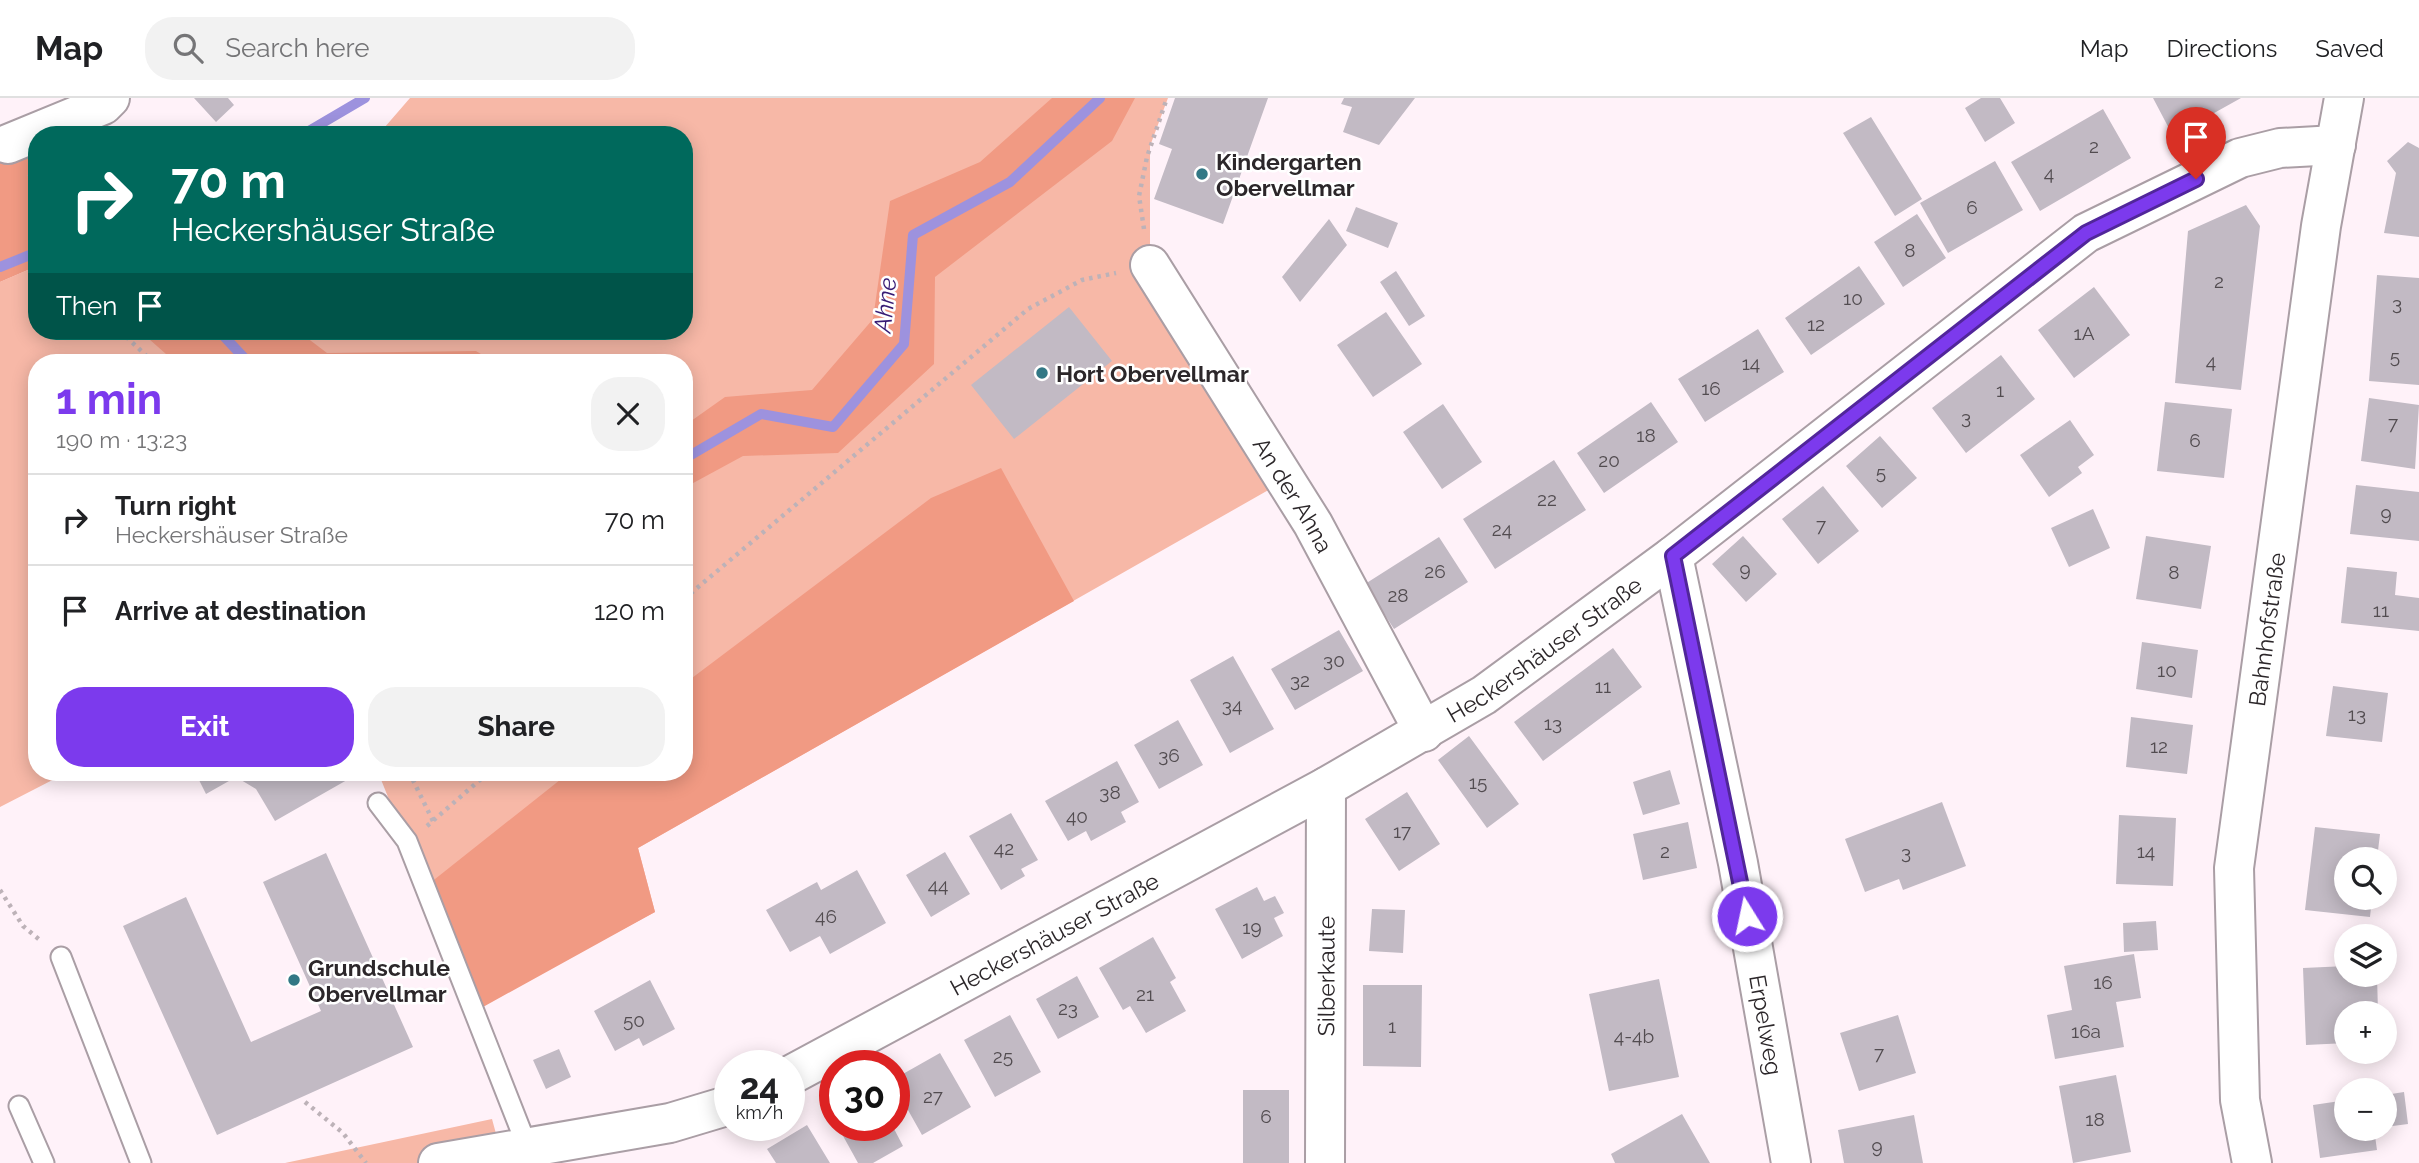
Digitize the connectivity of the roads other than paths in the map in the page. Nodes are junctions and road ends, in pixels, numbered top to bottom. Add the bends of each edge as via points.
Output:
1 (110, 98) edge
2 (2344, 98) edge
3 (52, 126) edge
4 (28, 136) edge
5 (8, 144) dead end
6 (2336, 145) junction
7 (1150, 265) road end
8 (1673, 556) junction
9 (1424, 732) junction
10 (1326, 787) junction
11 (378, 803) dead end
12 (61, 957) road end
13 (805, 1067) edge
14 (19, 1106) dead end
15 (714, 1110) edge
16 (527, 1155) edge
17 (44, 1163) edge
18 (141, 1163) edge
19 (438, 1163) edge
20 (1325, 1163) edge
21 (1791, 1163) edge
22 (2252, 1163) edge

1 - 3 street
2 - 6 street, Bahnhofstraße
4 - 5 street
6 - 8 street, Heckershäuser Straße via 2280,148 2240,158 2086,233
6 - 22 street, Bahnhofstraße via 2321,226 2234,868 2239,1100
7 - 9 street, An der Ahna via 1313,524
8 - 9 street, Heckershäuser Straße via 1484,695
8 - 21 street, Erpelweg via 1738,863
9 - 10 street, Heckershäuser Straße
10 - 13 street, Heckershäuser Straße
10 - 20 street, Silberkaute
11 - 16 lane via 407,841
12 - 18 lane
14 - 17 lane
15 - 16 street
16 - 19 street

